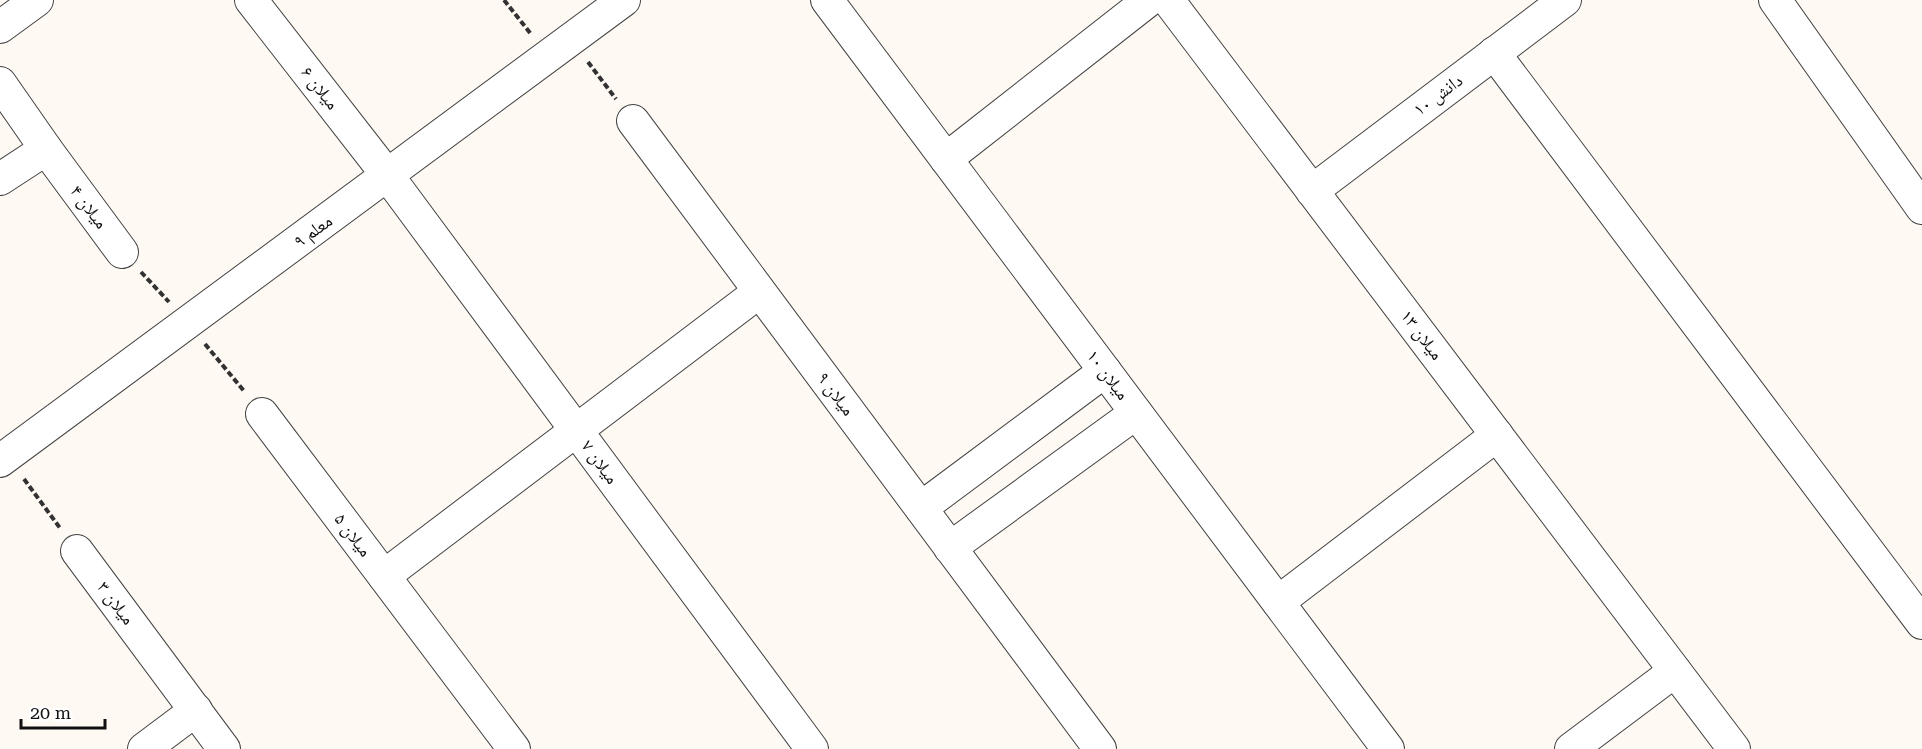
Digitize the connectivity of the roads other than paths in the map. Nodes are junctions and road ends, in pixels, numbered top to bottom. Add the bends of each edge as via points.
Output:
1 (37, 0) edge
2 (624, 0) edge
3 (827, 0) edge
4 (1149, 0) edge
5 (1168, 0) edge
6 (1565, 0) edge
7 (1775, 0) edge
8 (264, 7) edge
9 (0, 27) edge
10 (1494, 53) junction
11 (0, 83) edge
12 (633, 121) road end
13 (46, 149) junction
14 (946, 159) junction
15 (388, 176) junction
16 (0, 179) edge
17 (1312, 191) junction
18 (1922, 208) edge
19 (122, 252) road end
20 (759, 292) junction
21 (1105, 371) junction
22 (1136, 413) junction
23 (262, 414) road end
24 (576, 430) junction
25 (1497, 435) junction
26 (4, 459) edge
27 (921, 508) junction
28 (950, 548) junction
29 (77, 551) road end
30 (384, 576) junction
31 (1278, 602) junction
32 (1922, 623) edge
33 (1675, 671) junction
34 (196, 710) junction
35 (1089, 745) edge
36 (144, 749) edge
37 (225, 749) edge
38 (514, 749) edge
39 (812, 749) edge
40 (1388, 749) edge
41 (1571, 749) edge
42 (1734, 749) edge

1 - 9 street
2 - 15 street, معلم ۹
3 - 14 street, میلان ۱۰
4 - 14 street
5 - 17 street, میلان ۱۳
6 - 10 street, دانش ۱۰
7 - 18 street
8 - 15 street, میلان ۶
10 - 17 street, دانش ۱۰
10 - 32 street
11 - 13 street, میلان ۴
12 - 20 street, میلان ۹
13 - 16 street
13 - 19 street, میلان ۴
14 - 21 street, میلان ۱۰
15 - 24 street, میلان ۷
15 - 26 street, معلم ۹
17 - 25 street, میلان ۱۳
20 - 24 street
20 - 27 street, میلان ۹
21 - 22 street, میلان ۱۰
21 - 27 street
22 - 28 street
22 - 31 street, میلان ۱۰
23 - 30 street, میلان ۵
24 - 30 street
24 - 39 street, میلان ۷
25 - 31 street
25 - 33 street, میلان ۱۳
27 - 28 street, میلان ۹
28 - 35 street, میلان ۹
29 - 34 street, میلان ۳
30 - 38 street, میلان ۵
31 - 40 street, میلان ۱۰
33 - 41 street
33 - 42 street, میلان ۱۳
34 - 36 street
34 - 37 street, میلان ۳

